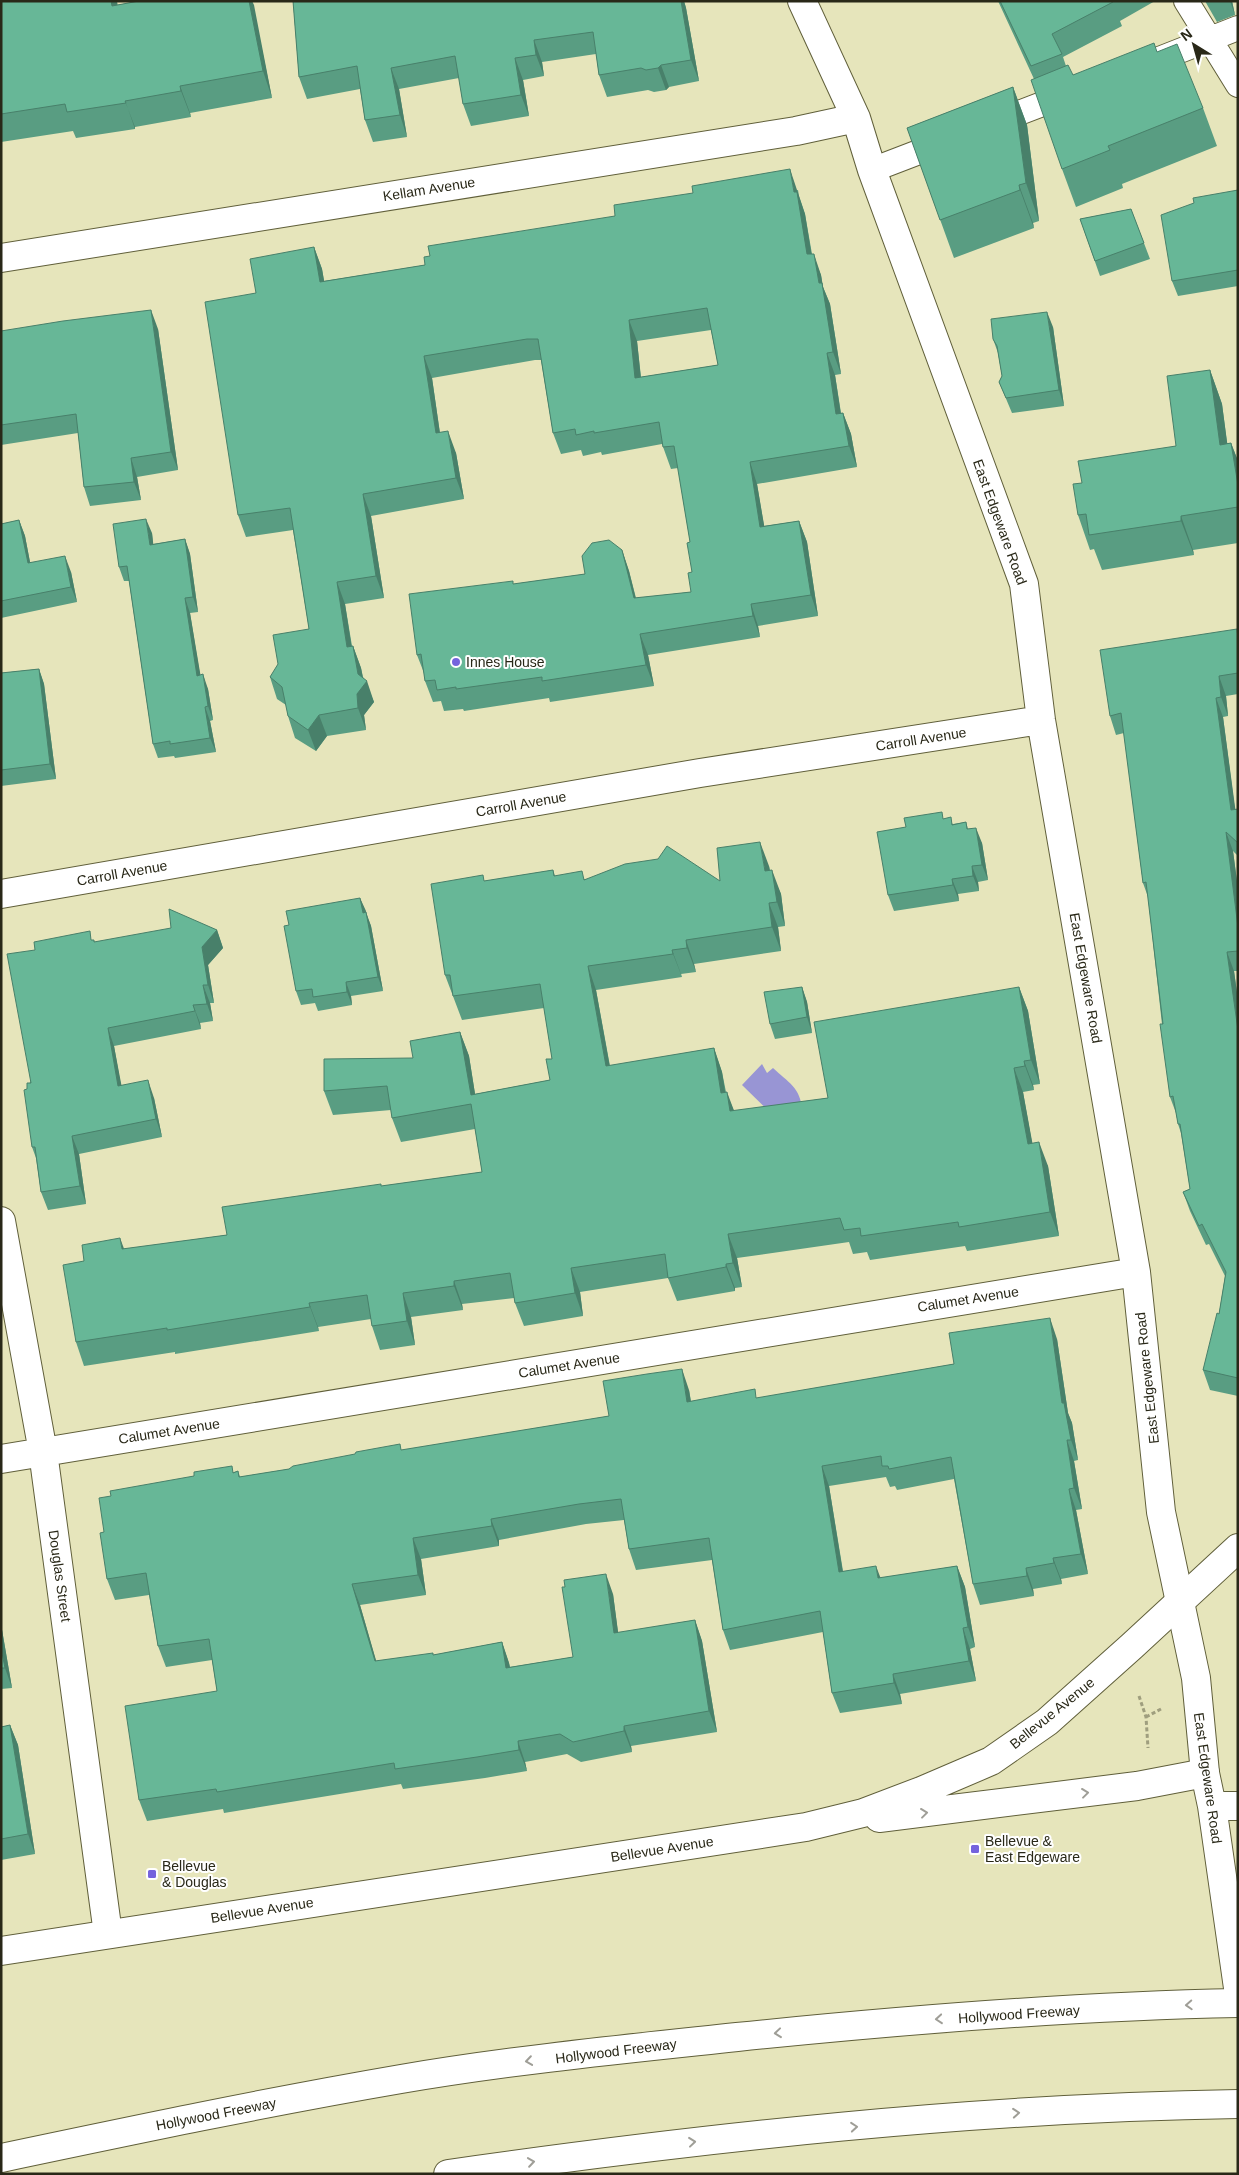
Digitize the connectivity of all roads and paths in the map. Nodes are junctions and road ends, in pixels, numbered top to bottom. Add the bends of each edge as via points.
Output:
1 (802, 1) edge
2 (1186, 1) edge
3 (1238, 28) edge
4 (1210, 39) junction
5 (1129, 70) edge
6 (1093, 84) edge
7 (1238, 84) edge
8 (856, 118) junction
9 (872, 170) junction
10 (1, 258) edge
11 (1041, 720) junction
12 (1, 894) edge
13 (1, 1221) edge
14 (1136, 1272) junction
15 (43, 1452) junction
16 (1, 1459) edge
17 (1238, 1548) edge
18 (1179, 1602) junction
19 (1139, 1696) dead end
20 (1161, 1708) dead end
21 (1146, 1717) junction
22 (1148, 1752) dead end
23 (1205, 1773) junction
24 (1225, 1806) edge
25 (806, 1827) junction
26 (108, 1934) junction
27 (1, 1951) edge
28 (1238, 1988) edge
29 (1238, 2003) edge
30 (1238, 2104) edge
31 (1, 2158) edge
32 (448, 2174) edge

1 - 8 main road, East Edgeware Road
2 - 4 lane
3 - 4 lane
4 - 5 lane
4 - 7 lane
6 - 9 lane
8 - 9 main road, East Edgeware Road
8 - 10 main road, Kellam Avenue via 796,131
9 - 11 main road, East Edgeware Road via 1024,584
11 - 12 main road, Carroll Avenue via 690,775
11 - 14 main road, East Edgeware Road
13 - 15 main road, Douglas Street
14 - 15 main road, Calumet Avenue
14 - 18 main road, East Edgeware Road via 1161,1512
15 - 16 main road, Calumet Avenue
15 - 26 main road, Douglas Street
17 - 18 main road, Bellevue Avenue
18 - 23 main road, East Edgeware Road via 1196,1678
18 - 25 main road, Bellevue Avenue via 1047,1722 991,1761 863,1813
19 - 21 path
20 - 21 path
21 - 22 path
23 - 24 main road, East Edgeware Road
25 -> 23 main road via 1137,1786
24 - 28 main road, East Edgeware Road via 1222,1880
25 - 26 main road, Bellevue Avenue
26 - 27 main road, Bellevue Avenue
29 -> 31 main road, Hollywood Freeway via 1022,2012 603,2051 403,2078
32 -> 30 main road via 615,2150 823,2129 1029,2112

